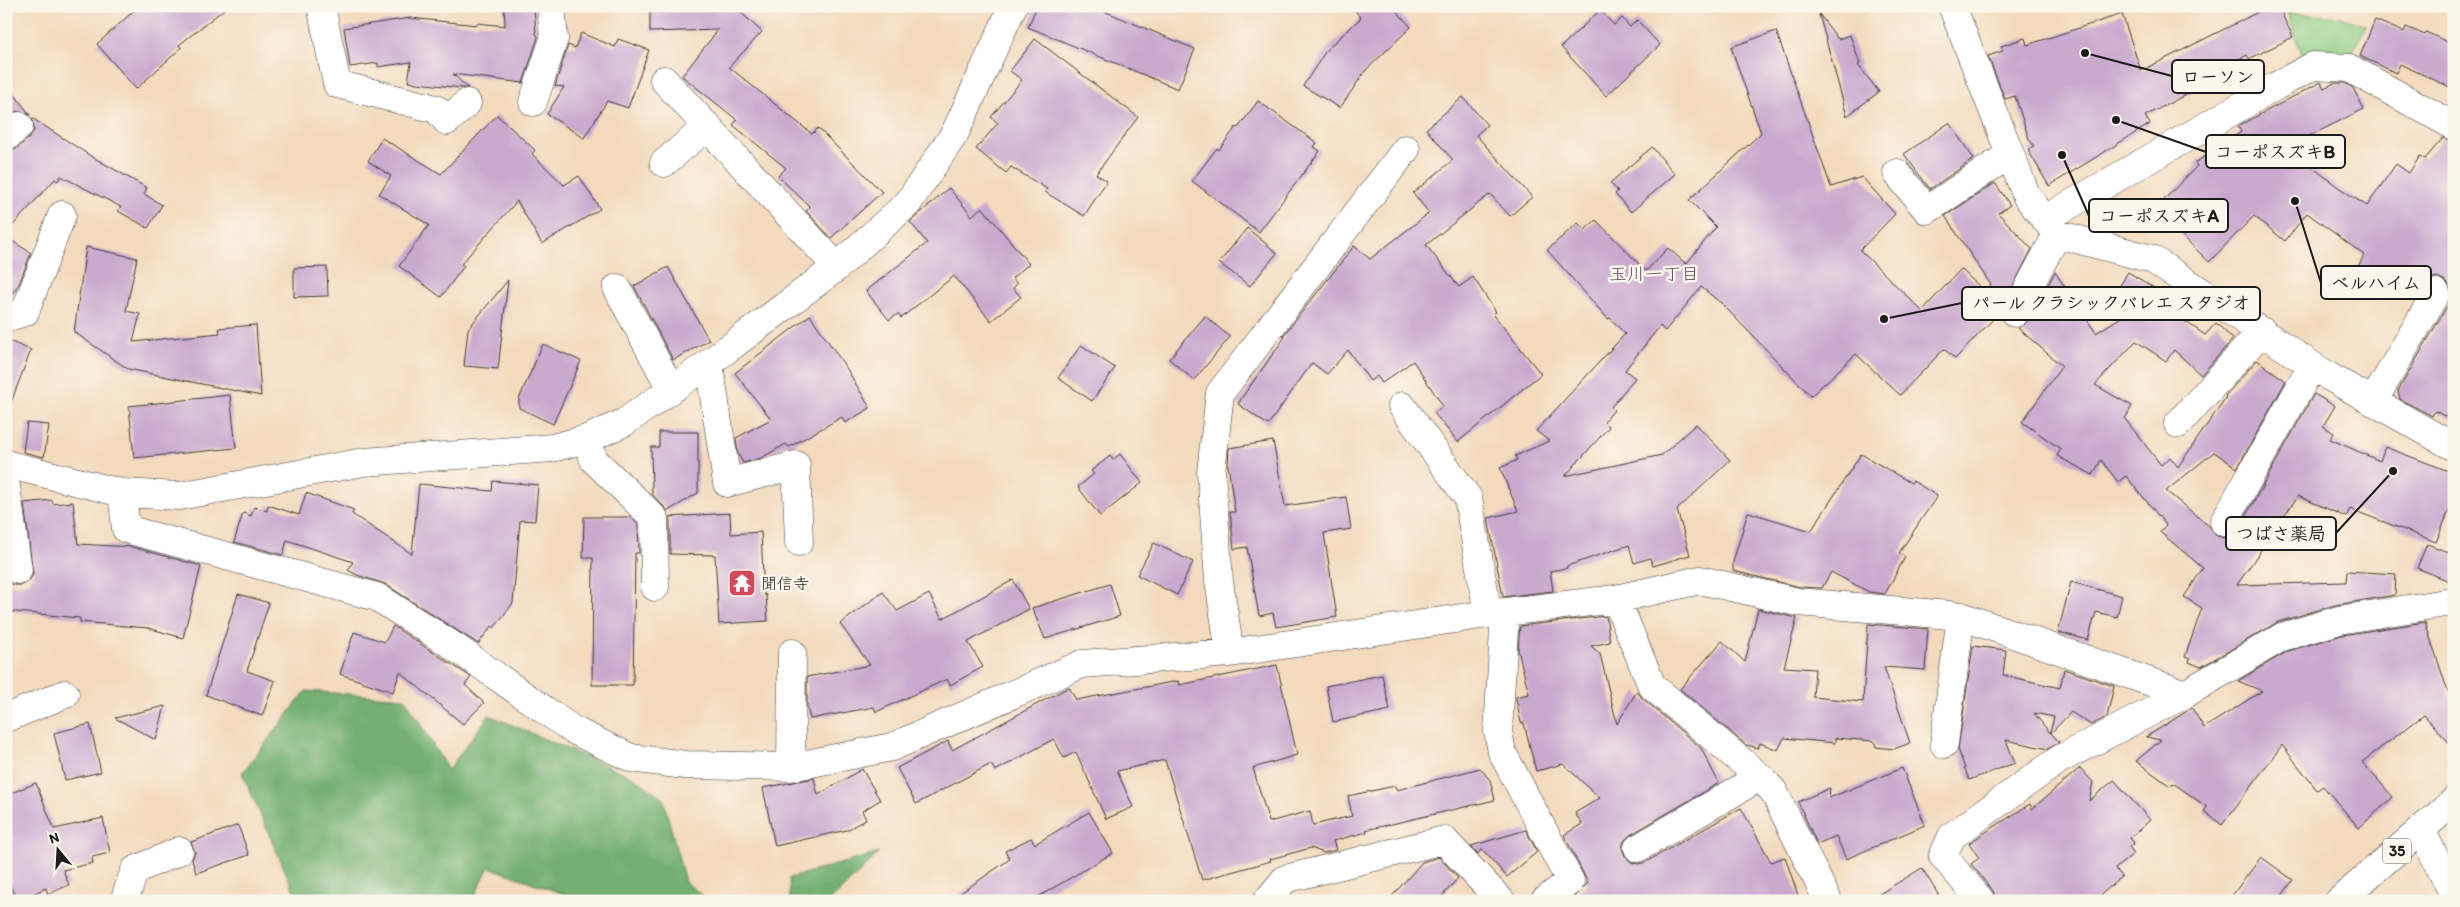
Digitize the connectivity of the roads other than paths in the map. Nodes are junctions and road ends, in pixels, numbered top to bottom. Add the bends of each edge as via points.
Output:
1 (321, 6) edge
2 (551, 6) edge
3 (1013, 6) edge
4 (1952, 6) edge
5 (664, 80) dead end
6 (533, 102) dead end
7 (467, 103) dead end
8 (708, 126) junction
9 (2454, 126) edge
10 (1406, 149) dead end
11 (2010, 154) junction
12 (664, 163) dead end
13 (1897, 173) dead end
14 (62, 215) dead end
15 (2051, 227) junction
16 (837, 266) junction
17 (617, 288) dead end
18 (2436, 293) dead end
19 (2015, 313) dead end
20 (6, 318) edge
21 (2262, 331) junction
22 (709, 362) junction
23 (2312, 366) junction
24 (671, 389) junction
25 (2374, 402) junction
26 (1402, 406) dead end
27 (2178, 424) dead end
28 (587, 440) junction
29 (2454, 447) edge
30 (6, 464) edge
31 (6, 486) edge
32 (122, 493) junction
33 (2224, 522) dead end
34 (800, 542) dead end
35 (18, 570) dead end
36 (655, 587) dead end
37 (1616, 599) junction
38 (2454, 604) edge
39 (1496, 613) junction
40 (1961, 616) junction
41 (792, 653) dead end
42 (1230, 654) junction
43 (65, 694) dead end
44 (2185, 694) junction
45 (6, 718) edge
46 (1944, 744) dead end
47 (791, 767) junction
48 (1760, 777) junction
49 (2454, 801) edge
50 (2421, 830) junction
51 (1638, 848) dead end
52 (179, 851) dead end
53 (2454, 895) edge
54 (124, 901) edge
55 (1268, 901) edge
56 (1501, 901) edge
57 (1544, 901) edge
58 (1828, 901) edge
59 (1981, 901) edge
60 (2339, 901) edge

1 - 7 street via 337,84 436,109 441,126
2 - 6 street via 554,39
3 - 16 street via 955,133 913,195 878,232
4 - 11 street
5 - 8 street
8 - 12 street
8 - 16 street
9 - 15 street via 2348,68 2313,66
10 - 42 street via 1220,393 1211,472 1219,582
11 - 13 street via 1926,210
11 - 15 street via 2027,197
14 - 20 street via 26,312
15 - 19 street
15 - 21 street via 2152,258
16 - 22 street
17 - 24 street
18 - 25 street
21 - 23 street
21 - 27 street
22 - 24 street
22 - 34 street via 727,483 796,466
23 - 25 street
23 - 33 street
24 - 28 street via 625,422
25 - 29 street
26 - 39 street via 1468,498
28 - 32 street via 552,448 364,462 179,496
28 - 36 street via 594,460 654,518
30 - 32 street
31 - 35 street
32 - 47 street via 126,529 377,597 573,730 632,758 685,765
37 - 39 street
37 - 40 street via 1700,580 1798,602
37 - 48 street via 1652,686
38 - 44 street via 2339,620 2282,637
39 - 42 street
39 - 57 street via 1498,731 1502,752 1570,881
40 - 44 street
40 - 46 street
41 - 47 street
42 - 47 street via 1082,664 892,746
43 - 45 street
44 - 59 street via 2060,759 1952,836 1943,856
48 - 51 street
48 - 58 street via 1774,792
49 - 50 street, 35
50 - 53 street
50 - 60 street, 35
52 - 54 street via 135,870
55 - 56 street via 1285,879 1444,840

